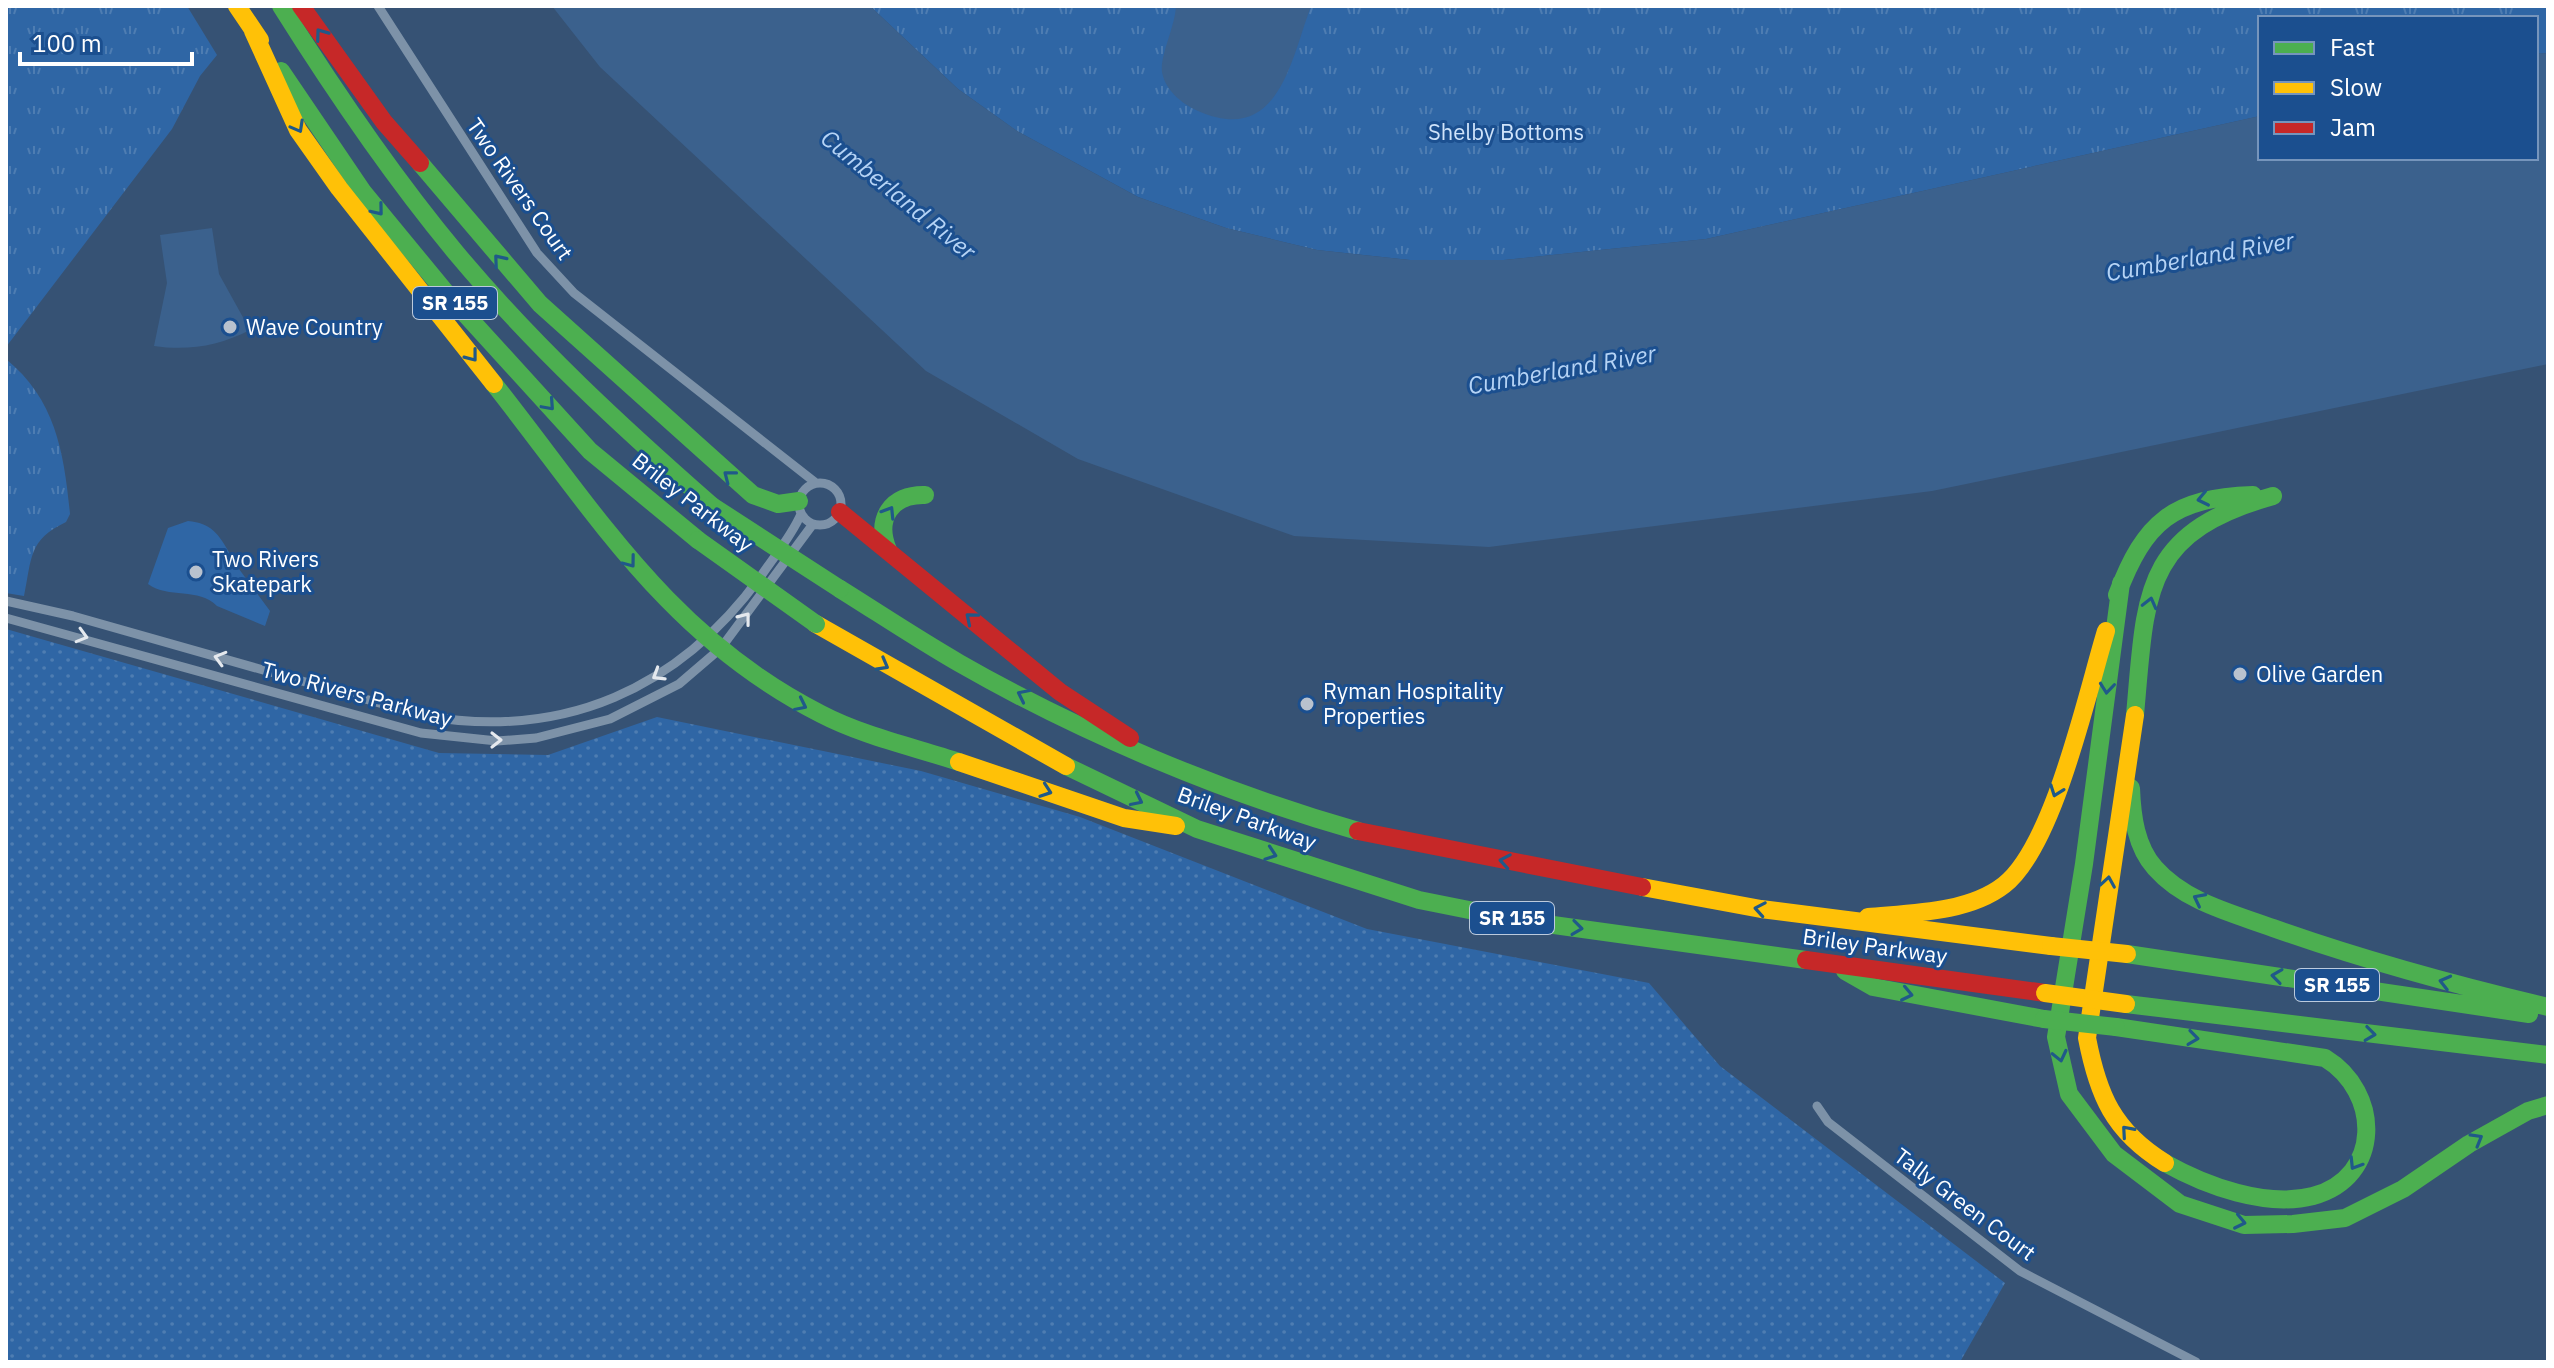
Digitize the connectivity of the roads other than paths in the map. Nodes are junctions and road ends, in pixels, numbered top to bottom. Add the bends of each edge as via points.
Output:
1 (237, 6) edge
2 (281, 6) edge
3 (301, 6) edge
4 (378, 6) edge
5 (253, 31) junction
6 (781, 456) junction
7 (816, 483) junction
8 (925, 495) dead end
9 (800, 503) junction
10 (840, 512) junction
11 (813, 524) junction
12 (2146, 536) junction
13 (889, 552) junction
14 (2170, 553) junction
15 (2121, 583) junction
16 (6, 601) edge
17 (6, 618) edge
18 (715, 642) junction
19 (2133, 736) junction
20 (1274, 804) junction
21 (1197, 829) junction
22 (1837, 921) junction
23 (1836, 966) junction
24 (2548, 1007) edge
25 (2548, 1017) edge
26 (2548, 1055) edge
27 (2548, 1105) edge
28 (1817, 1106) dead end
29 (2192, 1360) edge

1 - 5 highway, Briley Parkway / SR 155
20 -> 2 highway, Briley Parkway / SR 155, bridge via 1138,752 960,664 712,506 569,376 426,217
9 -> 3 highway via 778,504 753,495 540,304 384,122
4 - 6 street, Two Rivers Court via 537,253 574,293
5 -> 18 highway via 298,130 339,188 637,571
5 -> 21 highway, Briley Parkway / SR 155, bridge via 363,192 447,294 590,451 698,540 816,624 1031,749
6 - 7 street, Two Rivers Court
6 - 9 street
7 - 9 street
7 - 10 street via 837,491
13 -> 8 highway via 881,528 888,509 904,496
9 - 11 street
9 - 18 street, Two Rivers Parkway via 794,530
10 - 11 street via 830,522
10 - 13 highway
18 -> 11 street, Two Rivers Parkway
12 - 14 highway
14 -> 12 highway via 2202,521 2273,496 2203,497 2157,521
12 - 15 highway
20 -> 13 highway via 1142,745 1060,692
19 -> 14 highway via 2149,603
15 -> 22 highway via 2062,776 2021,867 2007,884 1950,907
15 -> 27 highway via 2056,1037 2069,1094 2114,1154 2180,1204 2244,1225 2293,1224 2345,1218 2403,1189 2528,1111
18 -> 16 street, Two Rivers Parkway via 604,703 534,721 461,722
17 -> 18 street, Two Rivers Parkway via 421,733 497,741 549,736 610,719 679,684
18 -> 21 highway via 768,686 824,716 1124,818
23 -> 19 highway, bridge via 1873,987 2044,1019 2116,1027 2325,1058 2353,1079 2368,1122 2366,1145 2343,1182 2321,1194 2293,1199 2218,1187 2171,1168 2140,1145 2115,1116 2096,1081 2087,1038 2100,935
24 -> 19 highway via 2325,947 2174,886 2144,851 2133,819
22 -> 20 highway, Briley Parkway / SR 155 via 1391,840
21 -> 23 highway, Briley Parkway / SR 155 via 1419,900 1524,921
25 -> 22 highway, Briley Parkway / SR 155, bridge via 2127,954
23 -> 26 highway, Briley Parkway / SR 155, bridge
28 - 29 street, Tally Green Court via 1828,1122 2020,1271

